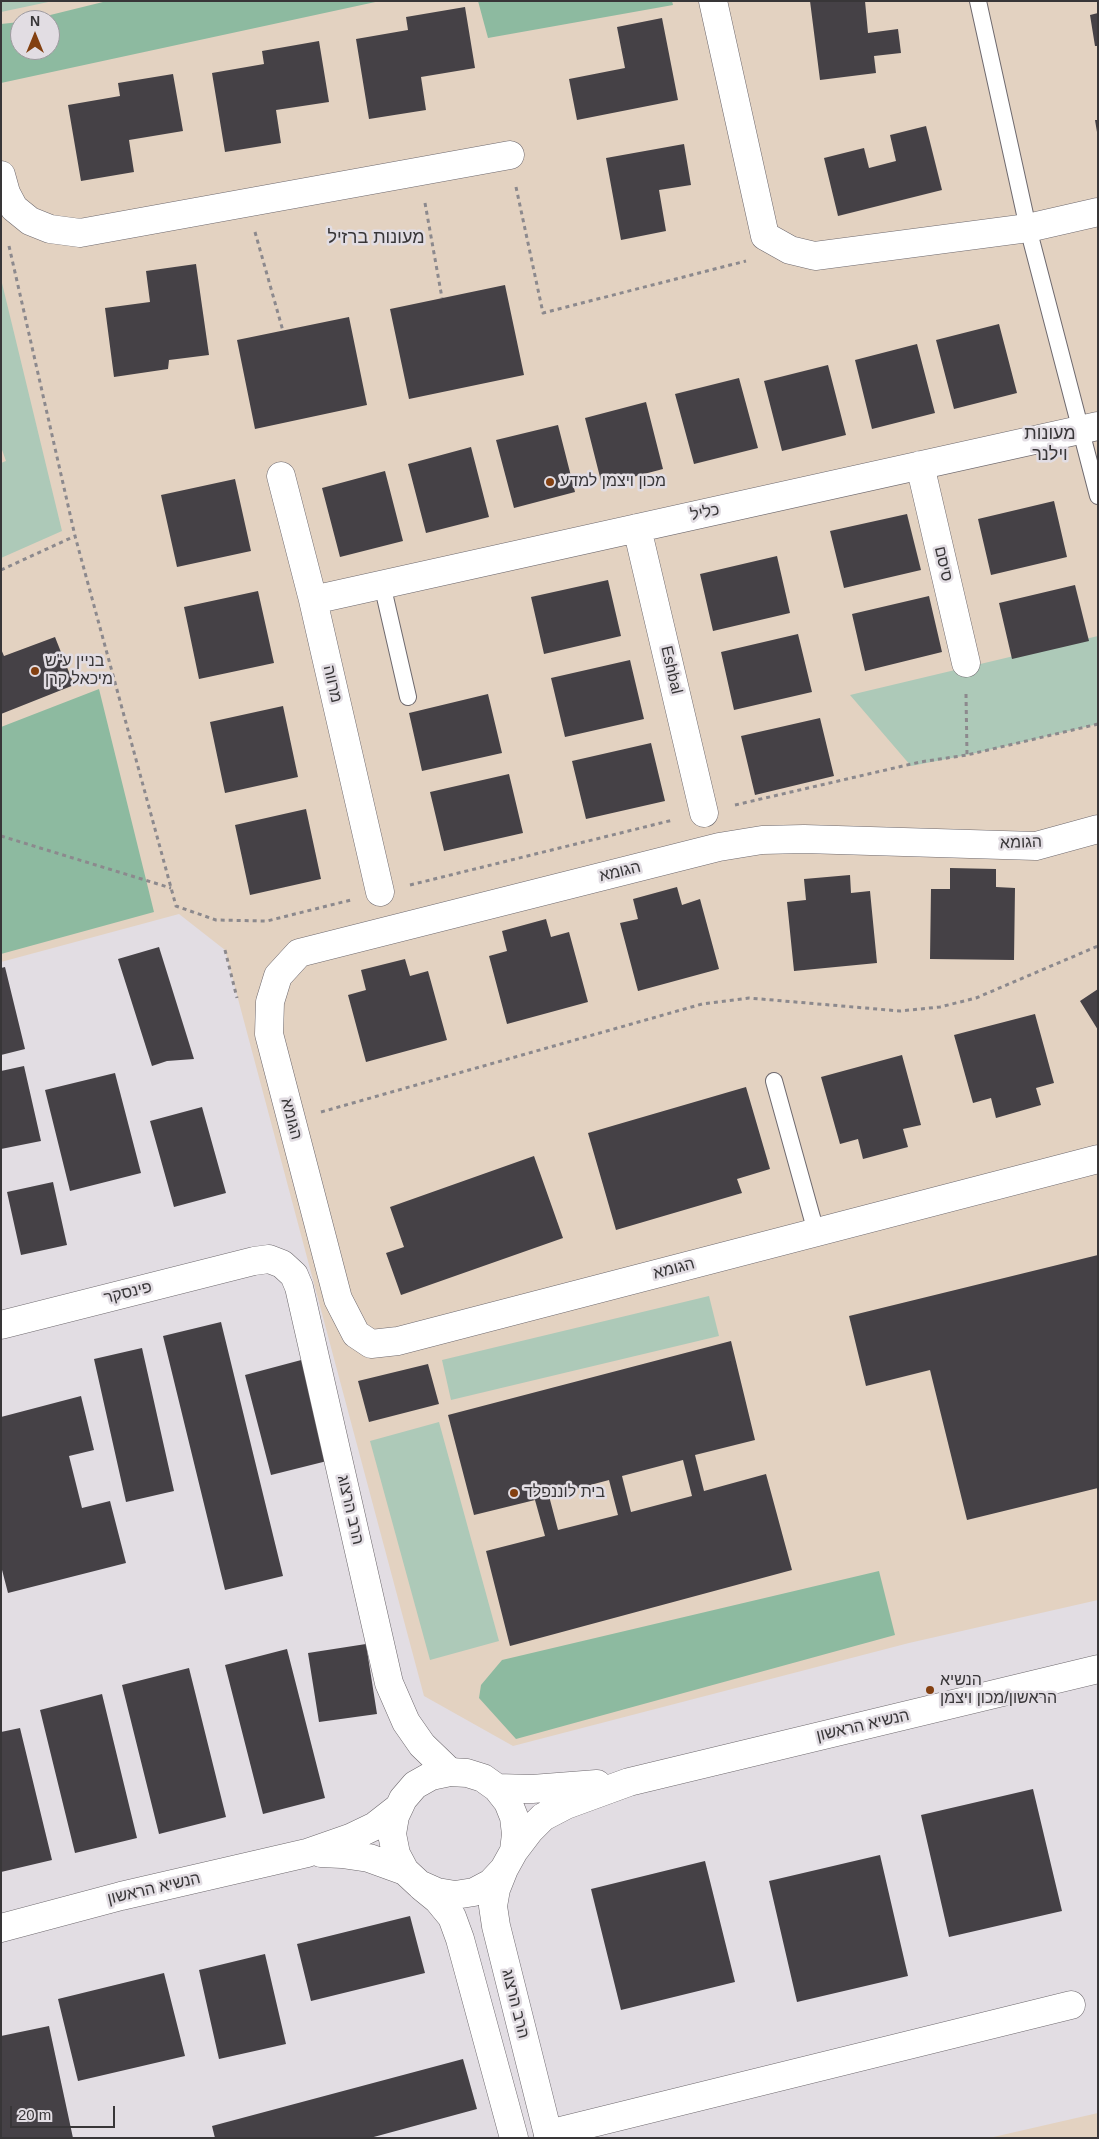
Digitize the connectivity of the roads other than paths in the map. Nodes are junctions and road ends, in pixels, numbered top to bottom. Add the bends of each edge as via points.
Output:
1 (713, 1) edge
2 (978, 1) edge
3 (510, 155) road end
4 (1, 175) edge
5 (1098, 212) edge
6 (1028, 228) junction
7 (1089, 428) edge
8 (920, 465) junction
9 (281, 476) dead end
10 (1098, 496) edge
11 (637, 528) junction
12 (382, 584) junction
13 (313, 600) junction
14 (966, 664) road end
15 (408, 697) dead end
16 (704, 813) dead end
17 (1098, 829) edge
18 (380, 892) dead end
19 (774, 1082) dead end
20 (1098, 1159) edge
21 (816, 1232) junction
22 (254, 1261) joint
23 (1, 1325) edge
24 (1098, 1669) edge
25 (450, 1772) junction
26 (629, 1782) junction
27 (497, 1788) junction
28 (398, 1808) junction
29 (308, 1853) junction
30 (509, 1860) junction
31 (412, 1878) junction
32 (1, 1928) edge
33 (1071, 2005) dead end
34 (549, 2136) edge
35 (514, 2138) edge

1 - 6 street via 765,236 790,250 815,256
2 - 6 lane
3 - 4 street via 80,233 30,221 14,208
5 - 6 street
6 - 7 lane
7 - 8 street, כליל
7 - 10 lane
8 - 11 street, כליל
8 - 14 street, סיסם
9 - 13 street, מרווה
11 - 12 street, כליל
11 - 16 street, Eshbal
12 - 13 street, כליל
12 - 15 lane
13 - 18 street, מרווה
17 - 21 street, הגומא via 1036,846 804,838 719,847 298,953 278,976 270,1002 268,1034 338,1299 356,1334 371,1344 407,1338
19 - 21 lane
20 - 21 street, הגומא
22 - 23 street, פינסקר
22 - 25 street, הרב הרצוג via 269,1259 282,1264 294,1275 389,1683 406,1722 422,1745
24 - 26 street, הנשיא הראשון
25 - 27 street, הנשיא הראשון via 483,1778
25 - 28 street, הנשיא הראשון via 431,1776 415,1785
26 - 27 street, הנשיא הראשון
26 - 30 street, הנשיא הראשון via 543,1817
27 - 30 street, הנשיא הראשון via 514,1817 516,1834
28 - 29 street, הנשיא הראשון via 375,1826
28 - 31 street, הנשיא הראשון via 392,1834 396,1854
29 - 31 street, הנשיא הראשון via 369,1858
29 - 32 street, הנשיא הראשון via 121,1896
30 - 31 street, הנשיא הראשון via 491,1883 474,1892 455,1895 437,1892
30 - 34 street, הרב הרצוג via 496,1889 493,1906
31 - 35 street via 452,1917
33 - 34 street

